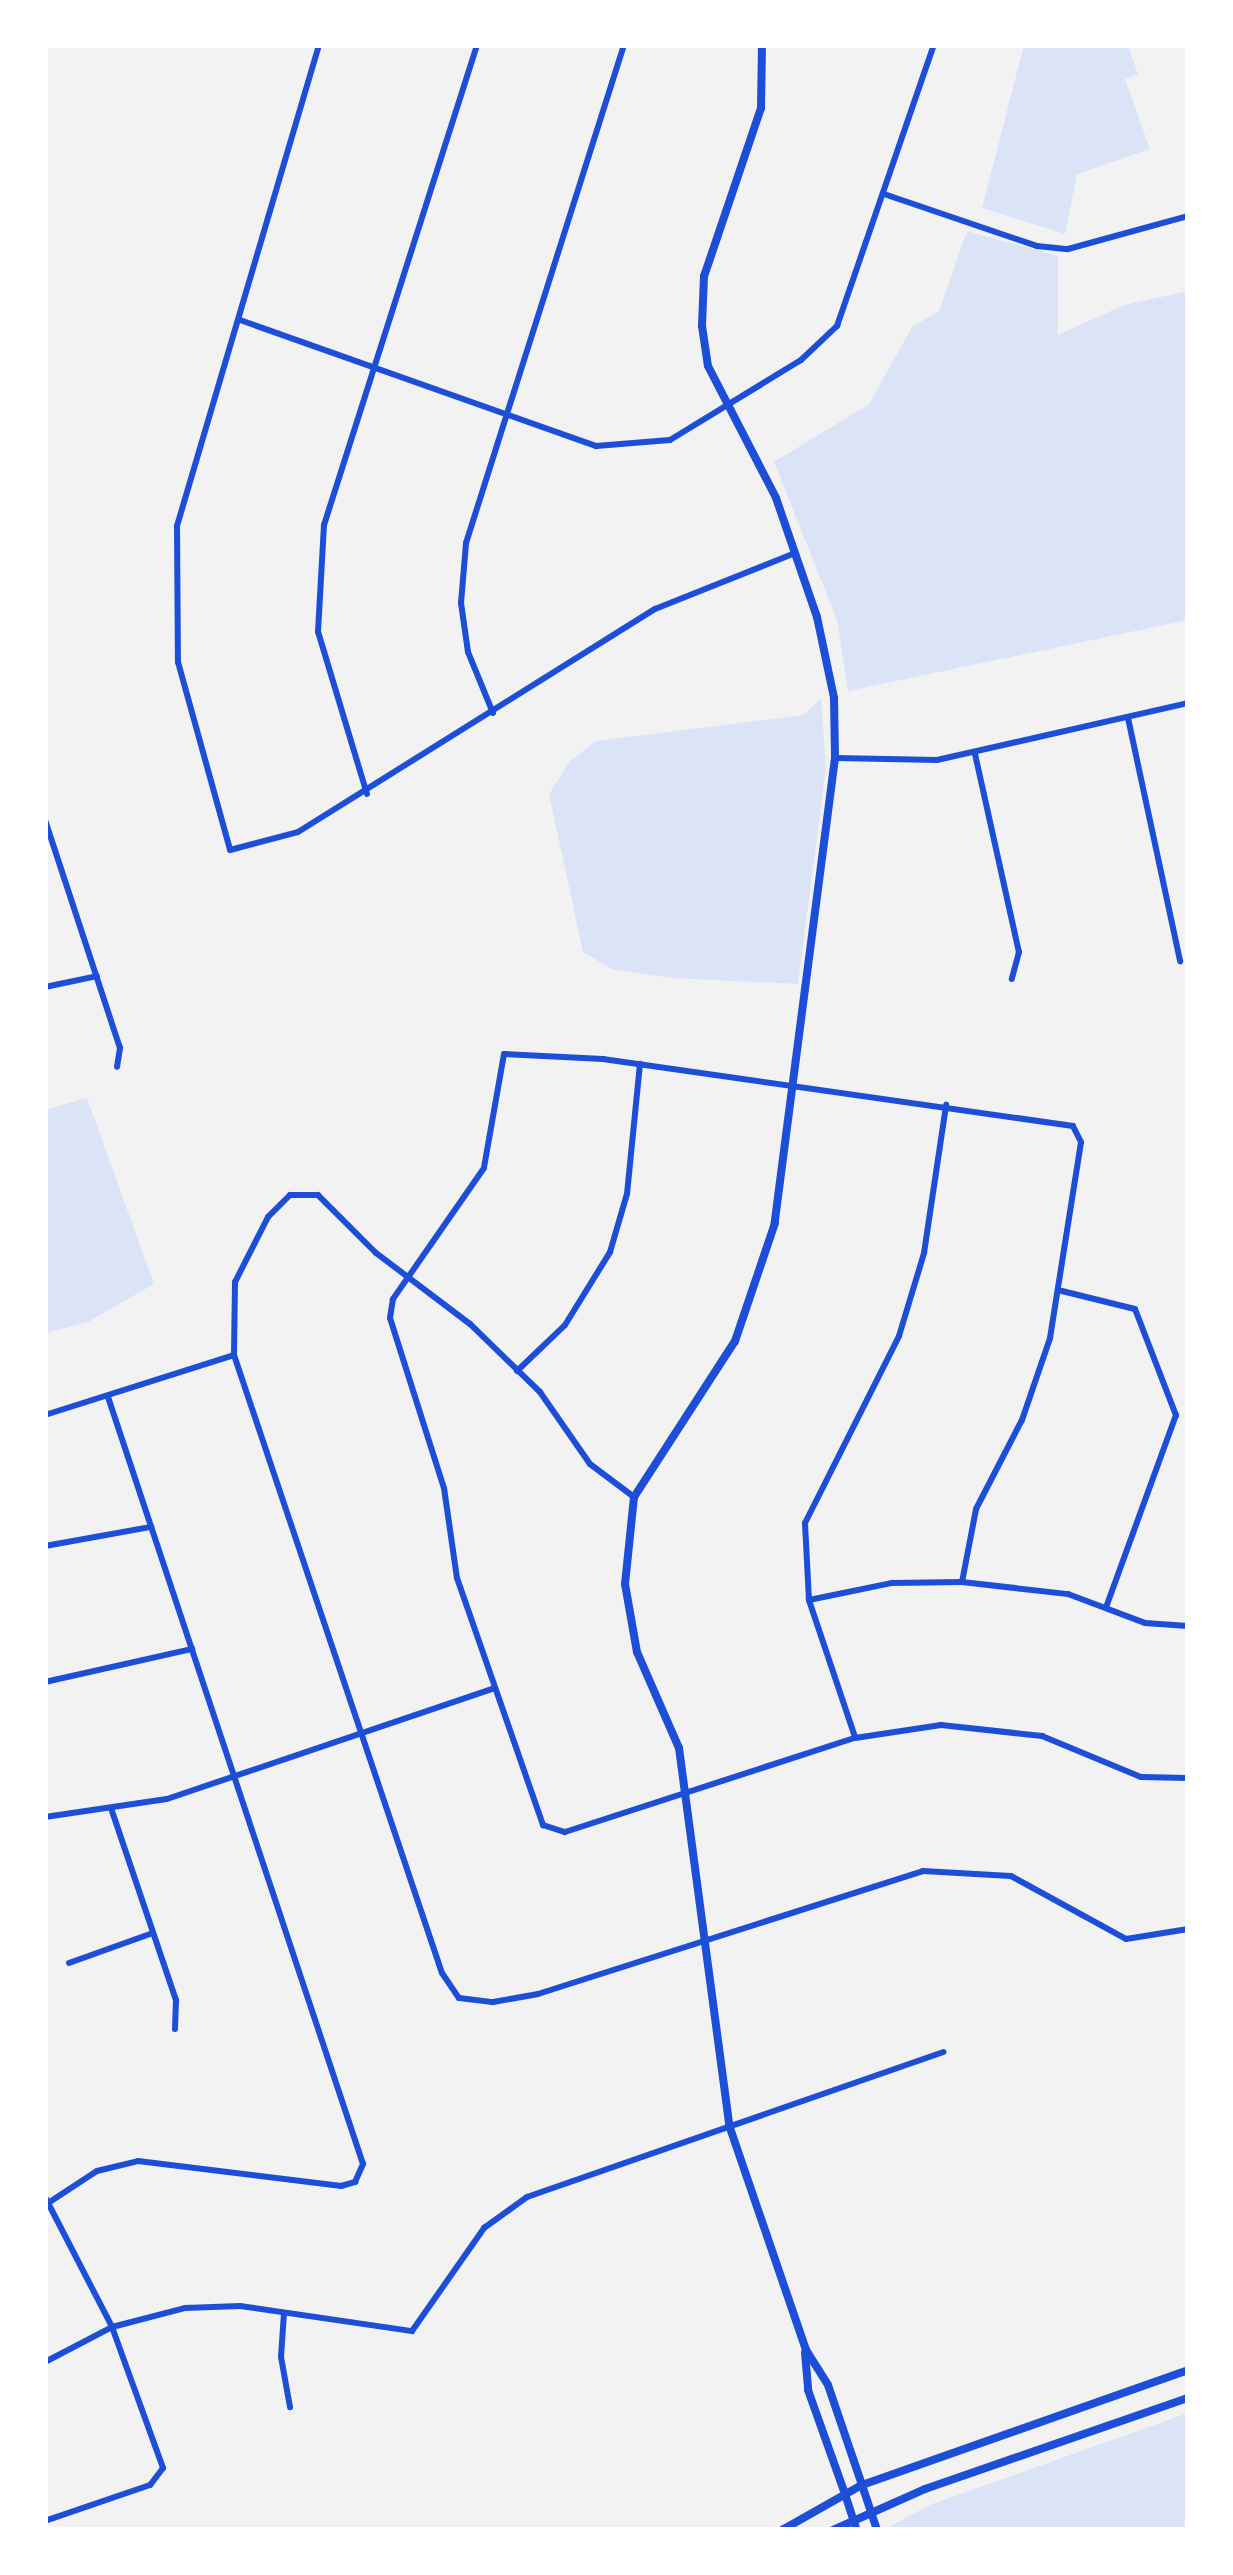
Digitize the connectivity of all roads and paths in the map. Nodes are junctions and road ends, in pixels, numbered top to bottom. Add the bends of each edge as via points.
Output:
1 (319, 45) edge
2 (477, 45) edge
3 (624, 45) edge
4 (762, 45) edge
5 (934, 45) edge
6 (884, 194) junction
7 (1188, 216) edge
8 (240, 320) junction
9 (372, 369) junction
10 (727, 410) junction
11 (506, 416) junction
12 (795, 553) junction
13 (1188, 703) edge
14 (494, 713) junction
15 (1128, 718) junction
16 (975, 754) junction
17 (835, 758) junction
18 (367, 794) junction
19 (45, 820) edge
20 (56, 852) junction
21 (45, 854) edge
22 (1180, 961) dead end
23 (97, 976) junction
24 (1012, 979) dead end
25 (45, 987) edge
26 (640, 1064) junction
27 (118, 1067) dead end
28 (794, 1084) junction
29 (946, 1105) junction
30 (406, 1277) junction
31 (1061, 1291) junction
32 (234, 1355) junction
33 (517, 1371) junction
34 (108, 1396) junction
35 (45, 1415) edge
36 (634, 1497) junction
37 (152, 1527) junction
38 (45, 1546) edge
39 (962, 1582) junction
40 (809, 1600) junction
41 (1106, 1607) junction
42 (1188, 1626) edge
43 (192, 1649) junction
44 (45, 1682) edge
45 (494, 1688) junction
46 (362, 1734) junction
47 (855, 1738) junction
48 (234, 1777) junction
49 (1188, 1778) edge
50 (686, 1792) junction
51 (112, 1811) junction
52 (45, 1817) edge
53 (1188, 1929) edge
54 (153, 1933) junction
55 (708, 1936) junction
56 (69, 1964) dead end
57 (175, 2029) dead end
58 (943, 2052) dead end
59 (729, 2125) junction
60 (46, 2202) edge
61 (284, 2313) junction
62 (112, 2327) junction
63 (806, 2350) junction
64 (45, 2362) edge
65 (1188, 2370) edge
66 (1188, 2398) edge
67 (290, 2407) dead end
68 (862, 2486) junction
69 (845, 2494) junction
70 (871, 2510) junction
71 (854, 2518) junction
72 (45, 2521) edge
73 (782, 2530) edge
74 (833, 2530) edge
75 (857, 2530) edge
76 (878, 2530) edge

1 - 8 street via 238,301
2 - 9 street
3 - 11 street
4 - 10 street via 761,108 704,277 707,366
5 - 6 street
6 - 7 street via 1037,246 1068,249
6 - 10 street via 837,326
8 - 9 street
8 - 18 street via 192,454 173,583 191,728 230,850 298,832
9 - 11 street
9 - 18 street via 337,469 317,581 332,694
10 - 11 street via 670,440 615,449
10 - 12 street via 764,470
11 - 14 street via 466,543 461,603 468,652
12 - 14 street via 655,609
12 - 17 street via 821,630
13 - 15 street
14 - 18 street
15 - 16 street
15 - 22 street
16 - 17 street via 917,762
16 - 24 street via 1019,952
17 - 28 street
19 - 20 street
20 - 21 street
20 - 23 street
23 - 25 street
23 - 27 street via 120,1048
26 - 28 street
26 - 30 street via 504,1054 484,1168
26 - 33 street via 627,1194 610,1252 565,1324
28 - 29 street
28 - 36 street via 775,1223 750,1307
29 - 31 street via 1069,1123 1077,1131
29 - 40 street via 924,1252 899,1336 805,1523
30 - 32 street via 304,1191 279,1205 246,1250 232,1301
30 - 33 street
30 - 45 street via 393,1299 394,1337 444,1488 455,1568
31 - 39 street via 1022,1420 976,1509
31 - 41 street via 1136,1309 1176,1414
32 - 34 street
32 - 46 street
33 - 36 street via 590,1464
34 - 35 street
34 - 37 street
36 - 50 street via 626,1545 630,1620 669,1717
37 - 38 street
37 - 43 street
39 - 40 street via 892,1583
39 - 41 street via 1068,1594
40 - 47 street
41 - 42 street via 1156,1626
43 - 44 street
43 - 48 street
45 - 46 street
45 - 50 street via 537,1819 549,1829 566,1832
46 - 48 street
46 - 55 street via 442,1973 459,1998 509,2001
47 - 49 street via 941,1725 996,1727 1042,1736 1141,1777
47 - 50 street
48 - 51 street
48 - 60 street via 363,2164 360,2177 341,2186 287,2184 138,2161 98,2171
50 - 55 street
51 - 52 street
51 - 54 street
53 - 55 street via 1126,1940 1011,1876 948,1868 894,1876
54 - 56 street
54 - 57 street via 176,2000
55 - 59 street
58 - 59 street
59 - 61 street via 502,2211 412,2331
59 - 63 street
60 - 62 street
61 - 62 street via 185,2308
61 - 67 street
62 - 64 street
62 - 72 street via 163,2473 150,2485
63 - 68 street via 828,2385
63 - 69 street via 808,2390
65 - 68 street
66 - 70 street
68 - 69 street
68 - 70 street
69 - 71 street
69 - 73 street
70 - 71 street
70 - 76 street
71 - 74 street
71 - 75 street

